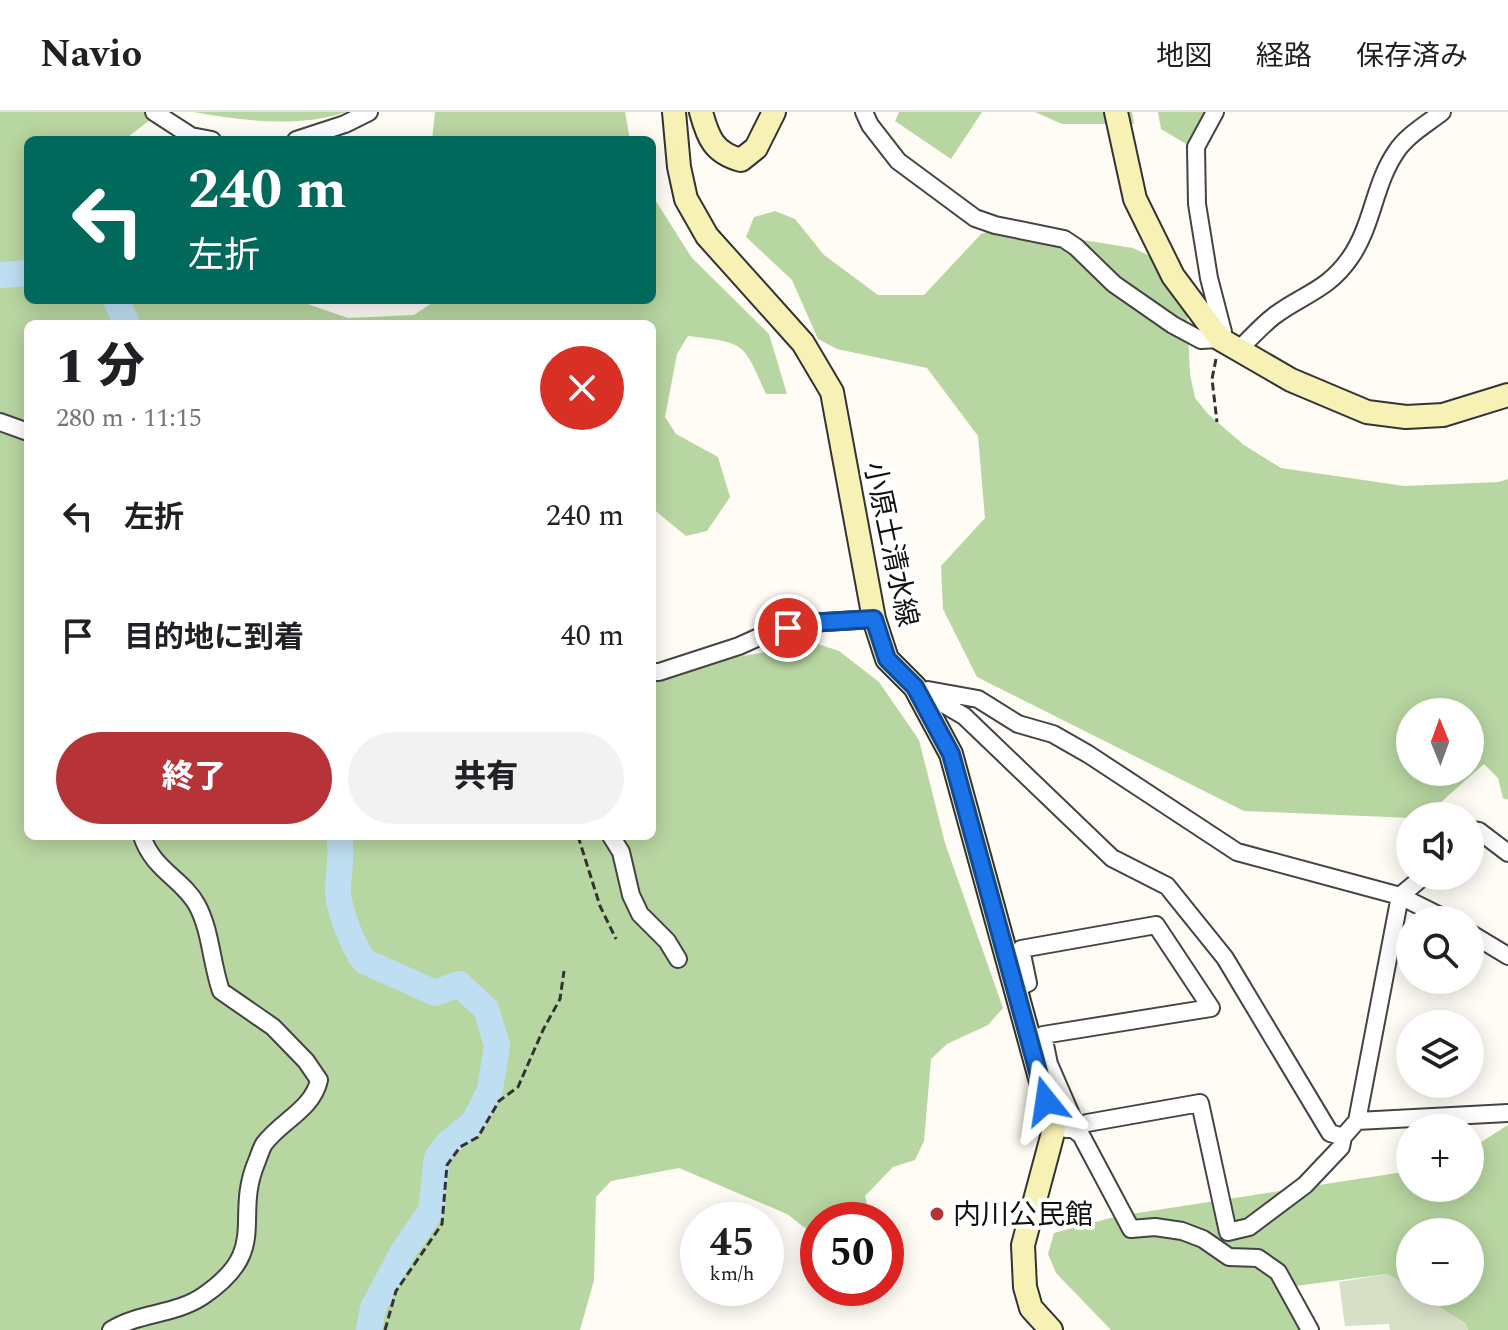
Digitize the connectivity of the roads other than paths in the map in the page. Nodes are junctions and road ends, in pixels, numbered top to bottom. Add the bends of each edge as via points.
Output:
1 (154, 112) edge
2 (369, 112) edge
3 (674, 112) edge
4 (701, 112) edge
5 (774, 112) edge
6 (864, 112) edge
7 (1116, 112) edge
8 (1215, 112) edge
9 (1442, 112) edge
10 (191, 136) edge
11 (308, 136) edge
12 (1229, 344) junction
13 (1508, 395) edge
14 (0, 422) edge
15 (24, 431) edge
16 (874, 619) junction
17 (656, 672) edge
18 (915, 687) junction
19 (1484, 835) edge
20 (143, 840) edge
21 (614, 840) edge
22 (1508, 853) edge
23 (1407, 890) edge
24 (1400, 896) junction
25 (1420, 906) edge
26 (1484, 941) edge
27 (1508, 956) edge
28 (678, 959) dead end
29 (1015, 989) junction
30 (1508, 1113) edge
31 (1357, 1121) junction
32 (1063, 1129) junction
33 (1343, 1137) junction
34 (111, 1330) edge
35 (1051, 1330) edge
36 (1310, 1330) edge

1 - 10 street
2 - 11 street
3 - 16 main road, 小原土清水線 via 686,199 707,236 803,343 832,392
4 - 5 main road via 717,150 741,160 756,148
6 - 12 street via 898,161 975,218 1064,239 1114,284 1173,325 1201,340
7 - 12 main road via 1135,199 1173,276
8 - 12 street via 1196,147 1197,190 1209,278
9 - 12 street via 1395,152 1365,233 1324,287
12 - 13 main road via 1291,380 1367,412 1443,415
14 - 15 street
16 - 17 street via 808,623
16 - 18 main road, 小原土清水線 via 887,659
18 - 24 street via 978,699 1018,724 1053,734 1237,852
18 - 29 main road, 小原土清水線 via 951,754
18 - 33 street via 964,716 1112,858 1167,886 1225,958 1330,1133
19 - 22 street
20 - 34 street via 162,870 195,902 221,991 273,1027 319,1080 316,1093 264,1145 249,1178 248,1236 232,1271 189,1305 146,1314
21 - 28 street via 640,914
23 - 24 street
24 - 25 street
24 - 31 street
26 - 27 street
29 - 32 main road, 小原土清水線
29 - 32 street via 1028,983 1021,949 1156,925 1211,1008 1043,1035 1049,1064 1072,1117
30 - 31 street
31 - 33 street
32 - 33 street via 1200,1103 1228,1232 1249,1227 1305,1185 1341,1147
32 - 35 main road via 1023,1245 1031,1308
32 - 36 street via 1081,1135 1131,1229 1182,1231 1229,1257 1258,1258 1278,1272

